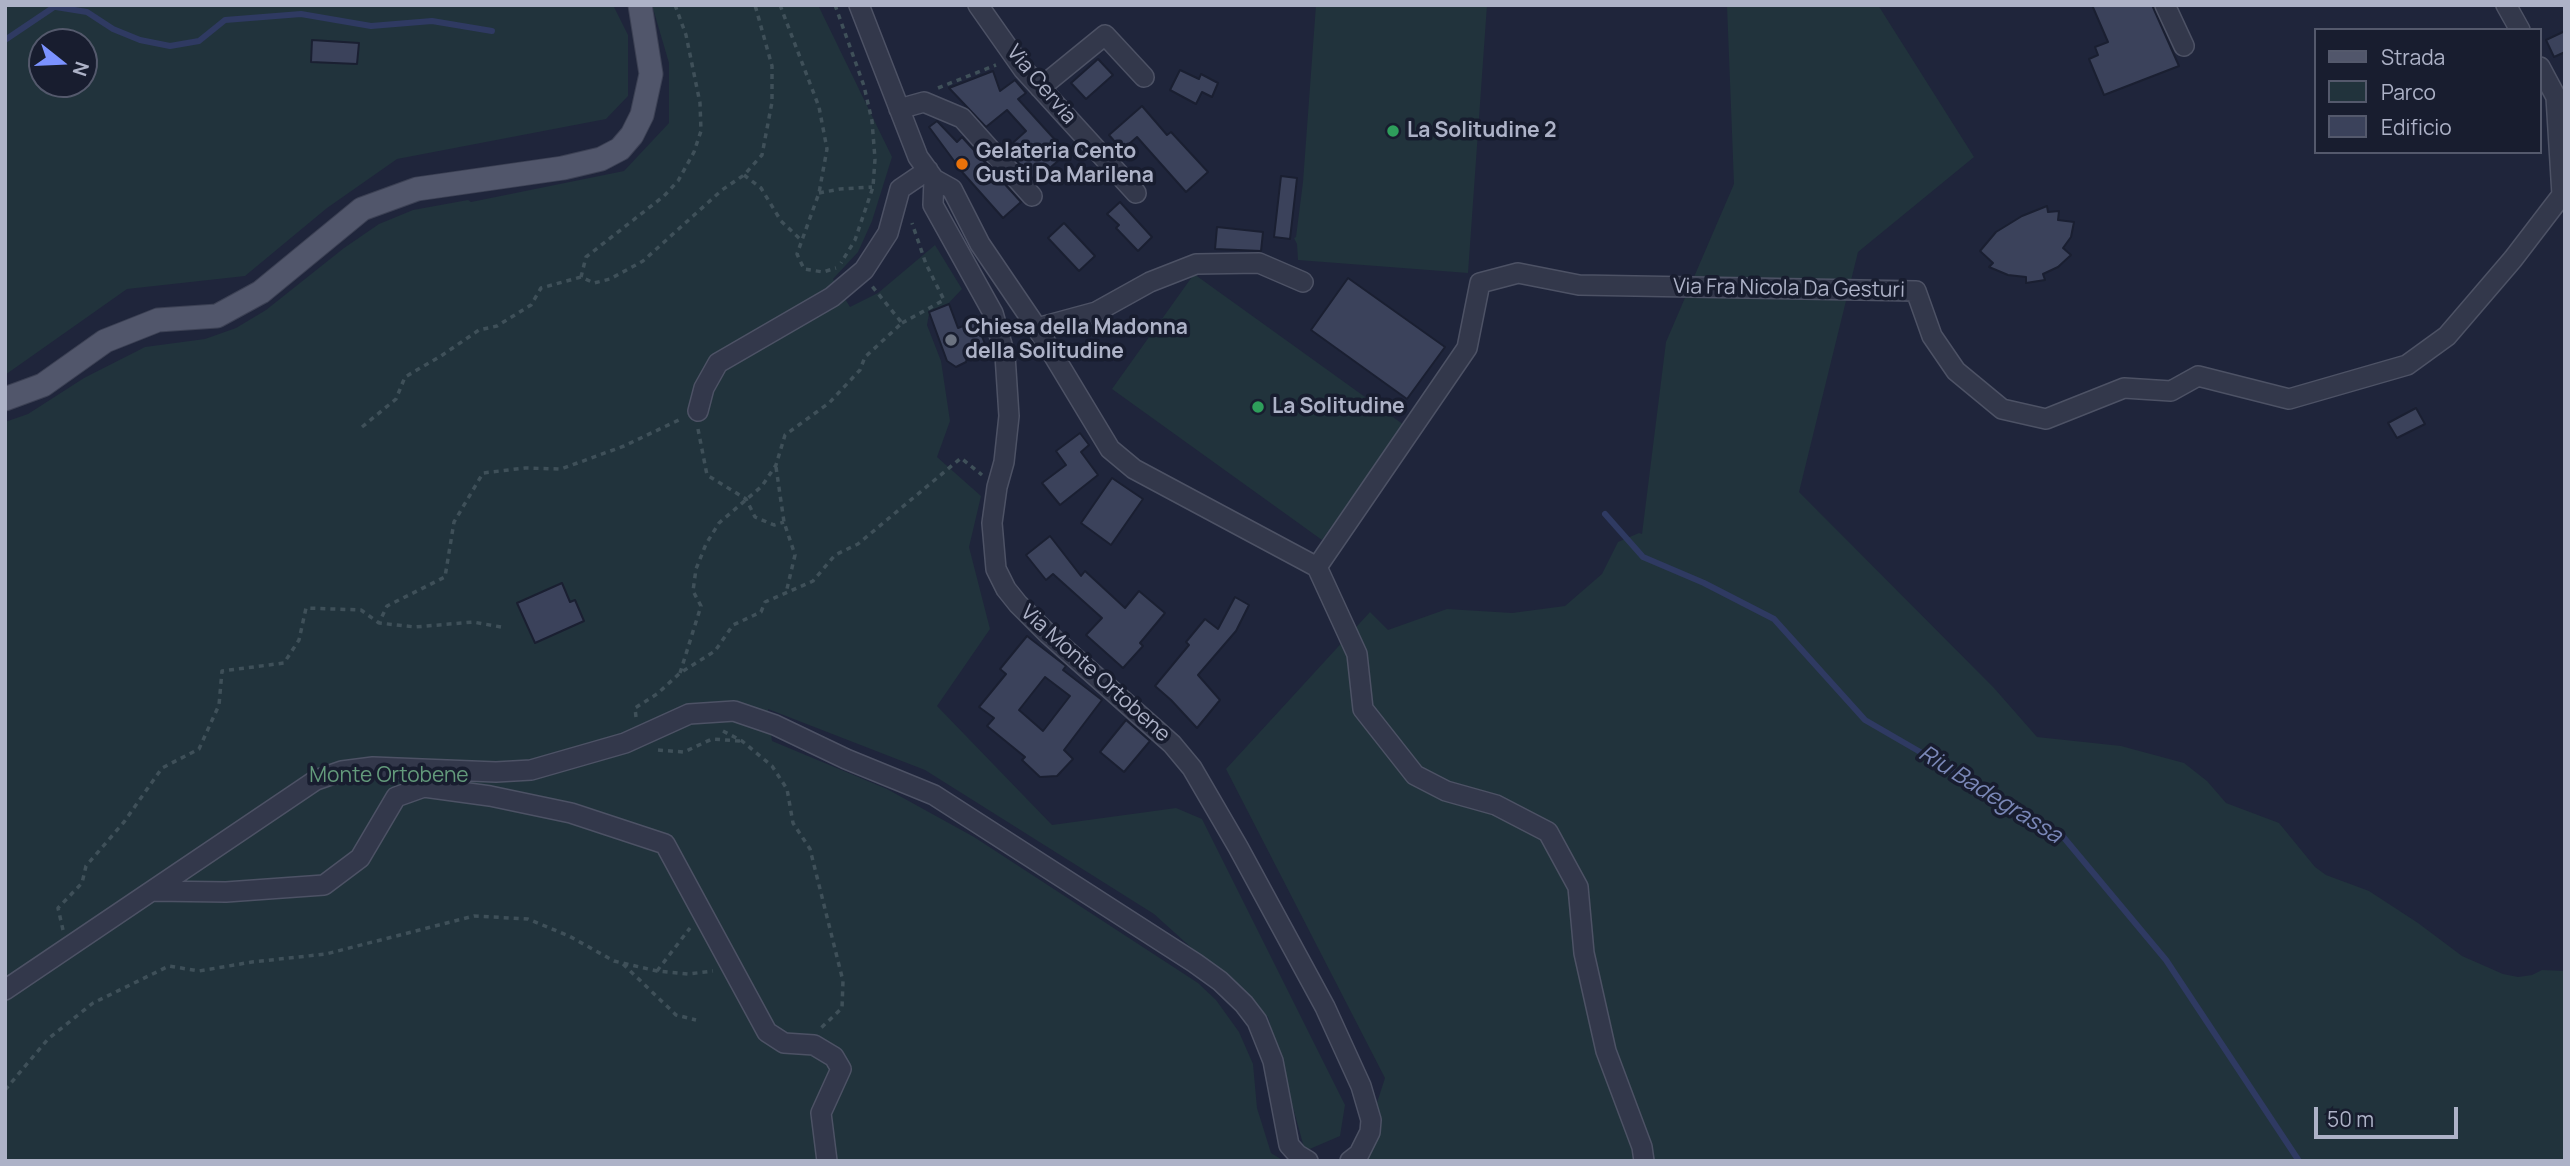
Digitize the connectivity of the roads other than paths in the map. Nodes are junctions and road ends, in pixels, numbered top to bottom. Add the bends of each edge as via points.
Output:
1 (640, 5) edge
2 (859, 5) edge
3 (978, 5) edge
4 (2165, 5) edge
5 (2506, 5) edge
6 (2519, 28) edge
7 (2184, 46) dead end
8 (2542, 71) edge
9 (1144, 77) dead end
10 (1040, 88) junction
11 (899, 109) junction
12 (931, 174) junction
13 (1136, 193) dead end
14 (1032, 196) dead end
15 (1303, 282) dead end
16 (1037, 328) junction
17 (5, 399) edge
18 (698, 411) road end
19 (1317, 567) junction
20 (154, 891) junction
21 (5, 990) edge
22 (827, 1161) edge
23 (1308, 1161) edge
24 (1350, 1161) edge
25 (1644, 1161) edge

1 - 17 main road via 651,74 642,115 620,149 563,168 417,189 362,209 261,292 218,316 147,324 105,341 43,385
2 - 11 street
3 - 10 street, Via Cervia
4 - 7 street
5 - 6 street
8 - 19 street, Via Fra Nicola Da Gesturi via 2556,97 2562,195 2447,336 2407,365 2288,399 2198,376 2171,391 2124,388 2046,419 2002,409 1956,371 1932,335 1916,292 1579,285 1518,273 1480,282 1467,348
9 - 10 street via 1105,35
10 - 13 street, Via Cervia
11 - 12 street via 918,157
11 - 14 street via 923,102 962,118
12 - 16 street via 952,189 980,244
12 - 18 street via 900,189 888,233 864,270 832,298 718,363
12 - 24 street, Via Monte Ortobene via 933,205 993,313 1005,355 1009,416 992,523 996,569 1006,589 1048,635 1172,744 1192,768 1325,1007 1361,1086 1370,1132
15 - 16 street via 1259,263 1196,264 1150,282 1096,312
16 - 19 street via 1110,449 1133,470
19 - 25 street via 1357,654 1363,709 1415,775 1446,791 1496,805 1548,832 1578,887 1584,953 1604,1038
20 - 21 street
20 - 22 street via 226,892 324,885 360,858 396,797 424,787 571,813 665,844 767,1032 784,1043 814,1045 834,1057 841,1069 821,1113
20 - 23 street via 316,780 342,771 373,767 531,770 625,743 689,714 734,711 934,795 1220,981 1257,1021 1273,1061 1289,1145

